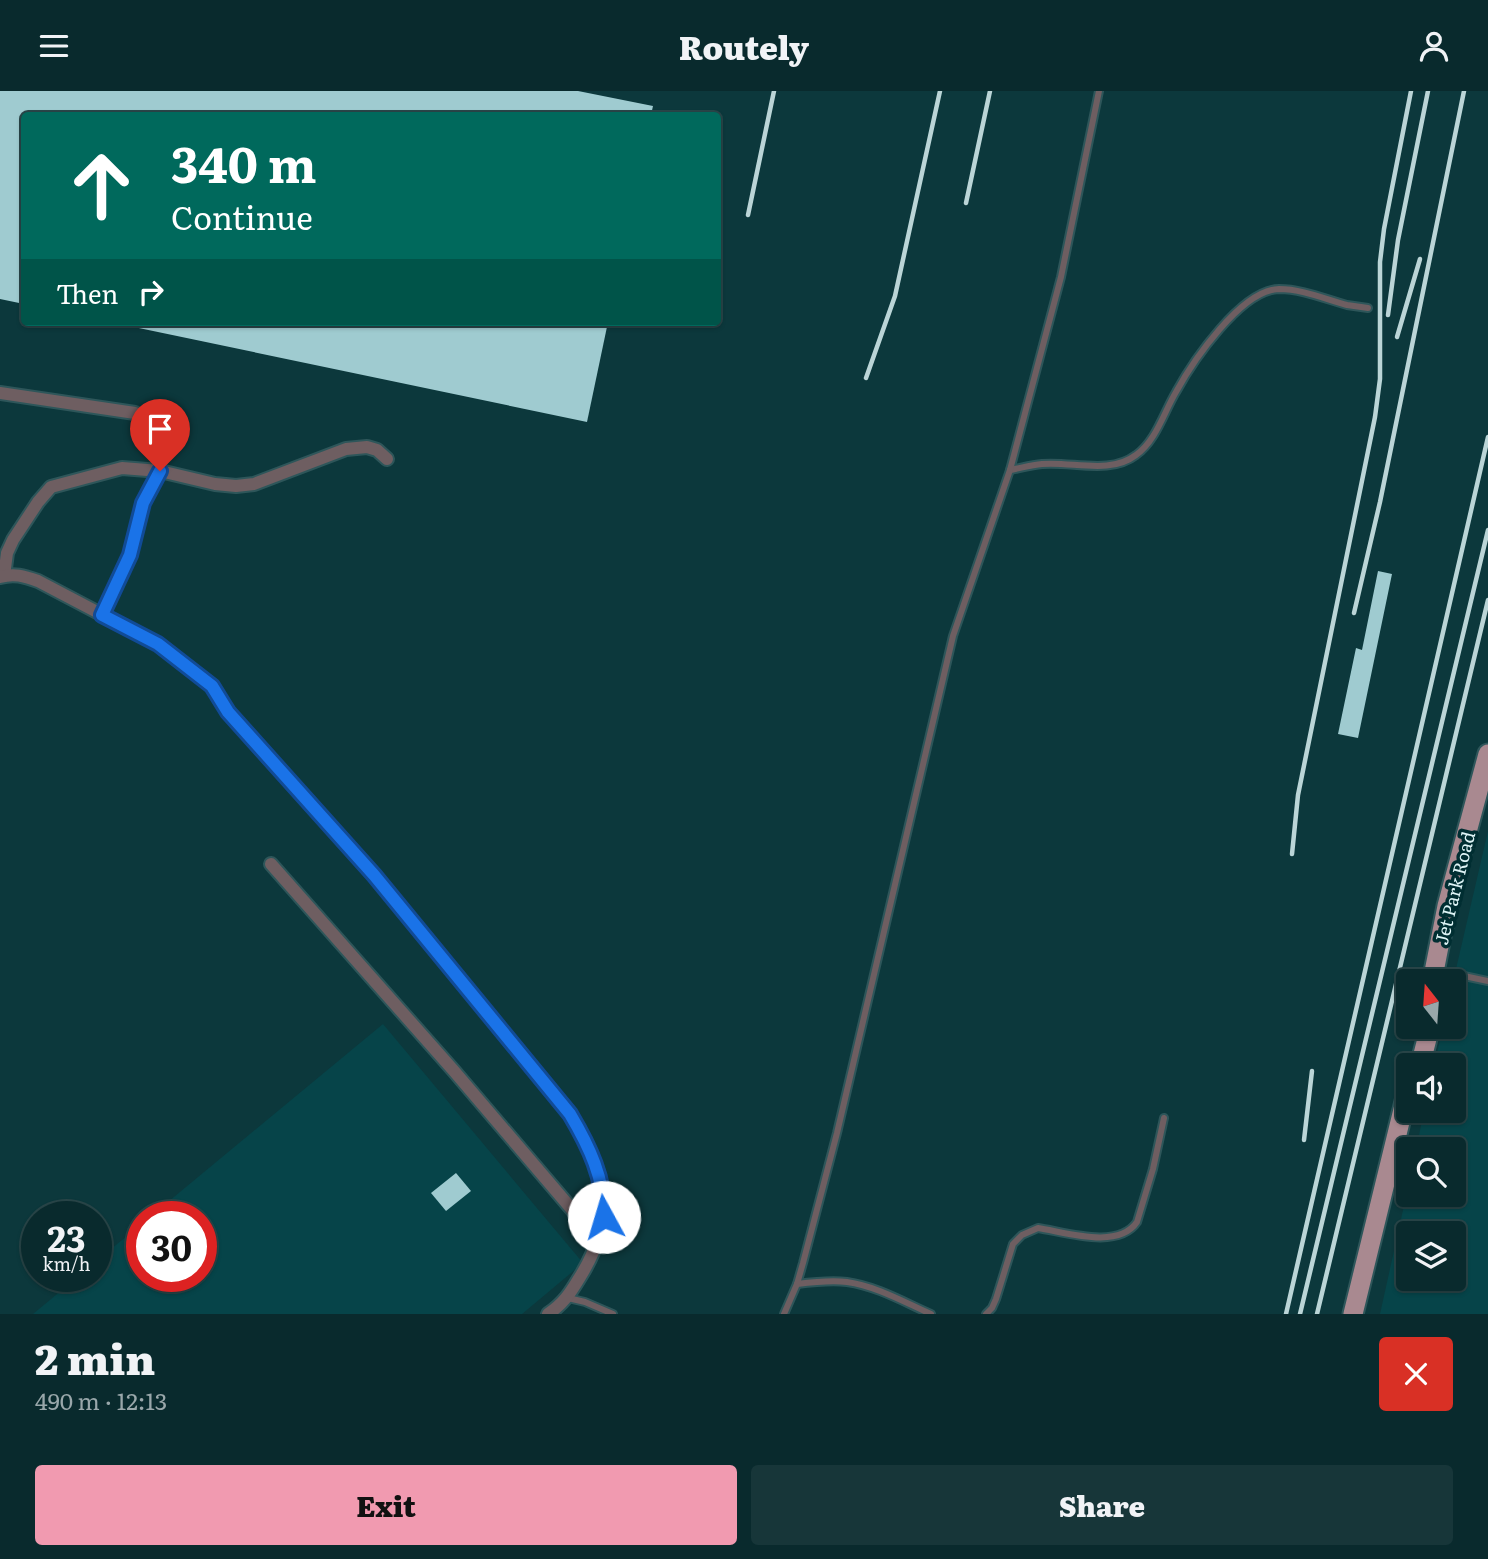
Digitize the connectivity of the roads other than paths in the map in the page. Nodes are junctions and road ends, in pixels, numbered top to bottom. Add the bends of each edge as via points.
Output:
1 (1099, 91) edge
2 (1368, 308) dead end
3 (0, 393) edge
4 (135, 413) dead end
5 (387, 459) dead end
6 (1010, 470) junction
7 (160, 471) junction
8 (2, 576) edge
9 (102, 615) junction
10 (1488, 754) edge
11 (1488, 785) edge
12 (271, 864) dead end
13 (1439, 969) edge
14 (1440, 969) edge
15 (1466, 979) edge
16 (1488, 981) edge
17 (1164, 1118) dead end
18 (1400, 1123) edge
19 (1406, 1123) edge
20 (598, 1240) junction
21 (797, 1284) junction
22 (568, 1298) junction
23 (555, 1312) edge
24 (613, 1314) edge
25 (784, 1314) edge
26 (931, 1314) edge
27 (986, 1314) edge
28 (1353, 1314) edge
29 (1364, 1314) edge

1 - 6 lane via 1061,277
2 - 6 lane via 1295,291 1265,291 1214,335 1135,456 1118,464 1043,464
3 - 4 street
5 - 7 street via 367,447 346,449 254,484 236,486
6 - 21 lane via 953,636 837,1133
7 - 8 street via 122,468 51,487 13,540
7 - 9 street via 143,503 130,555
8 - 9 street via 22,575
9 - 20 street via 158,644 212,686 228,712 374,875 570,1114 589,1147 603,1192 604,1217
10 - 13 main road, Jet Park Road via 1445,916
11 - 14 main road, Jet Park Road
12 - 20 street
15 - 16 lane
17 - 27 lane via 1133,1227 1101,1238 1038,1228 1029,1231 1013,1244 996,1299
18 - 28 main road
19 - 29 main road
20 - 22 street
21 - 25 lane
21 - 26 lane via 834,1281 858,1285
22 - 23 street
22 - 24 lane

